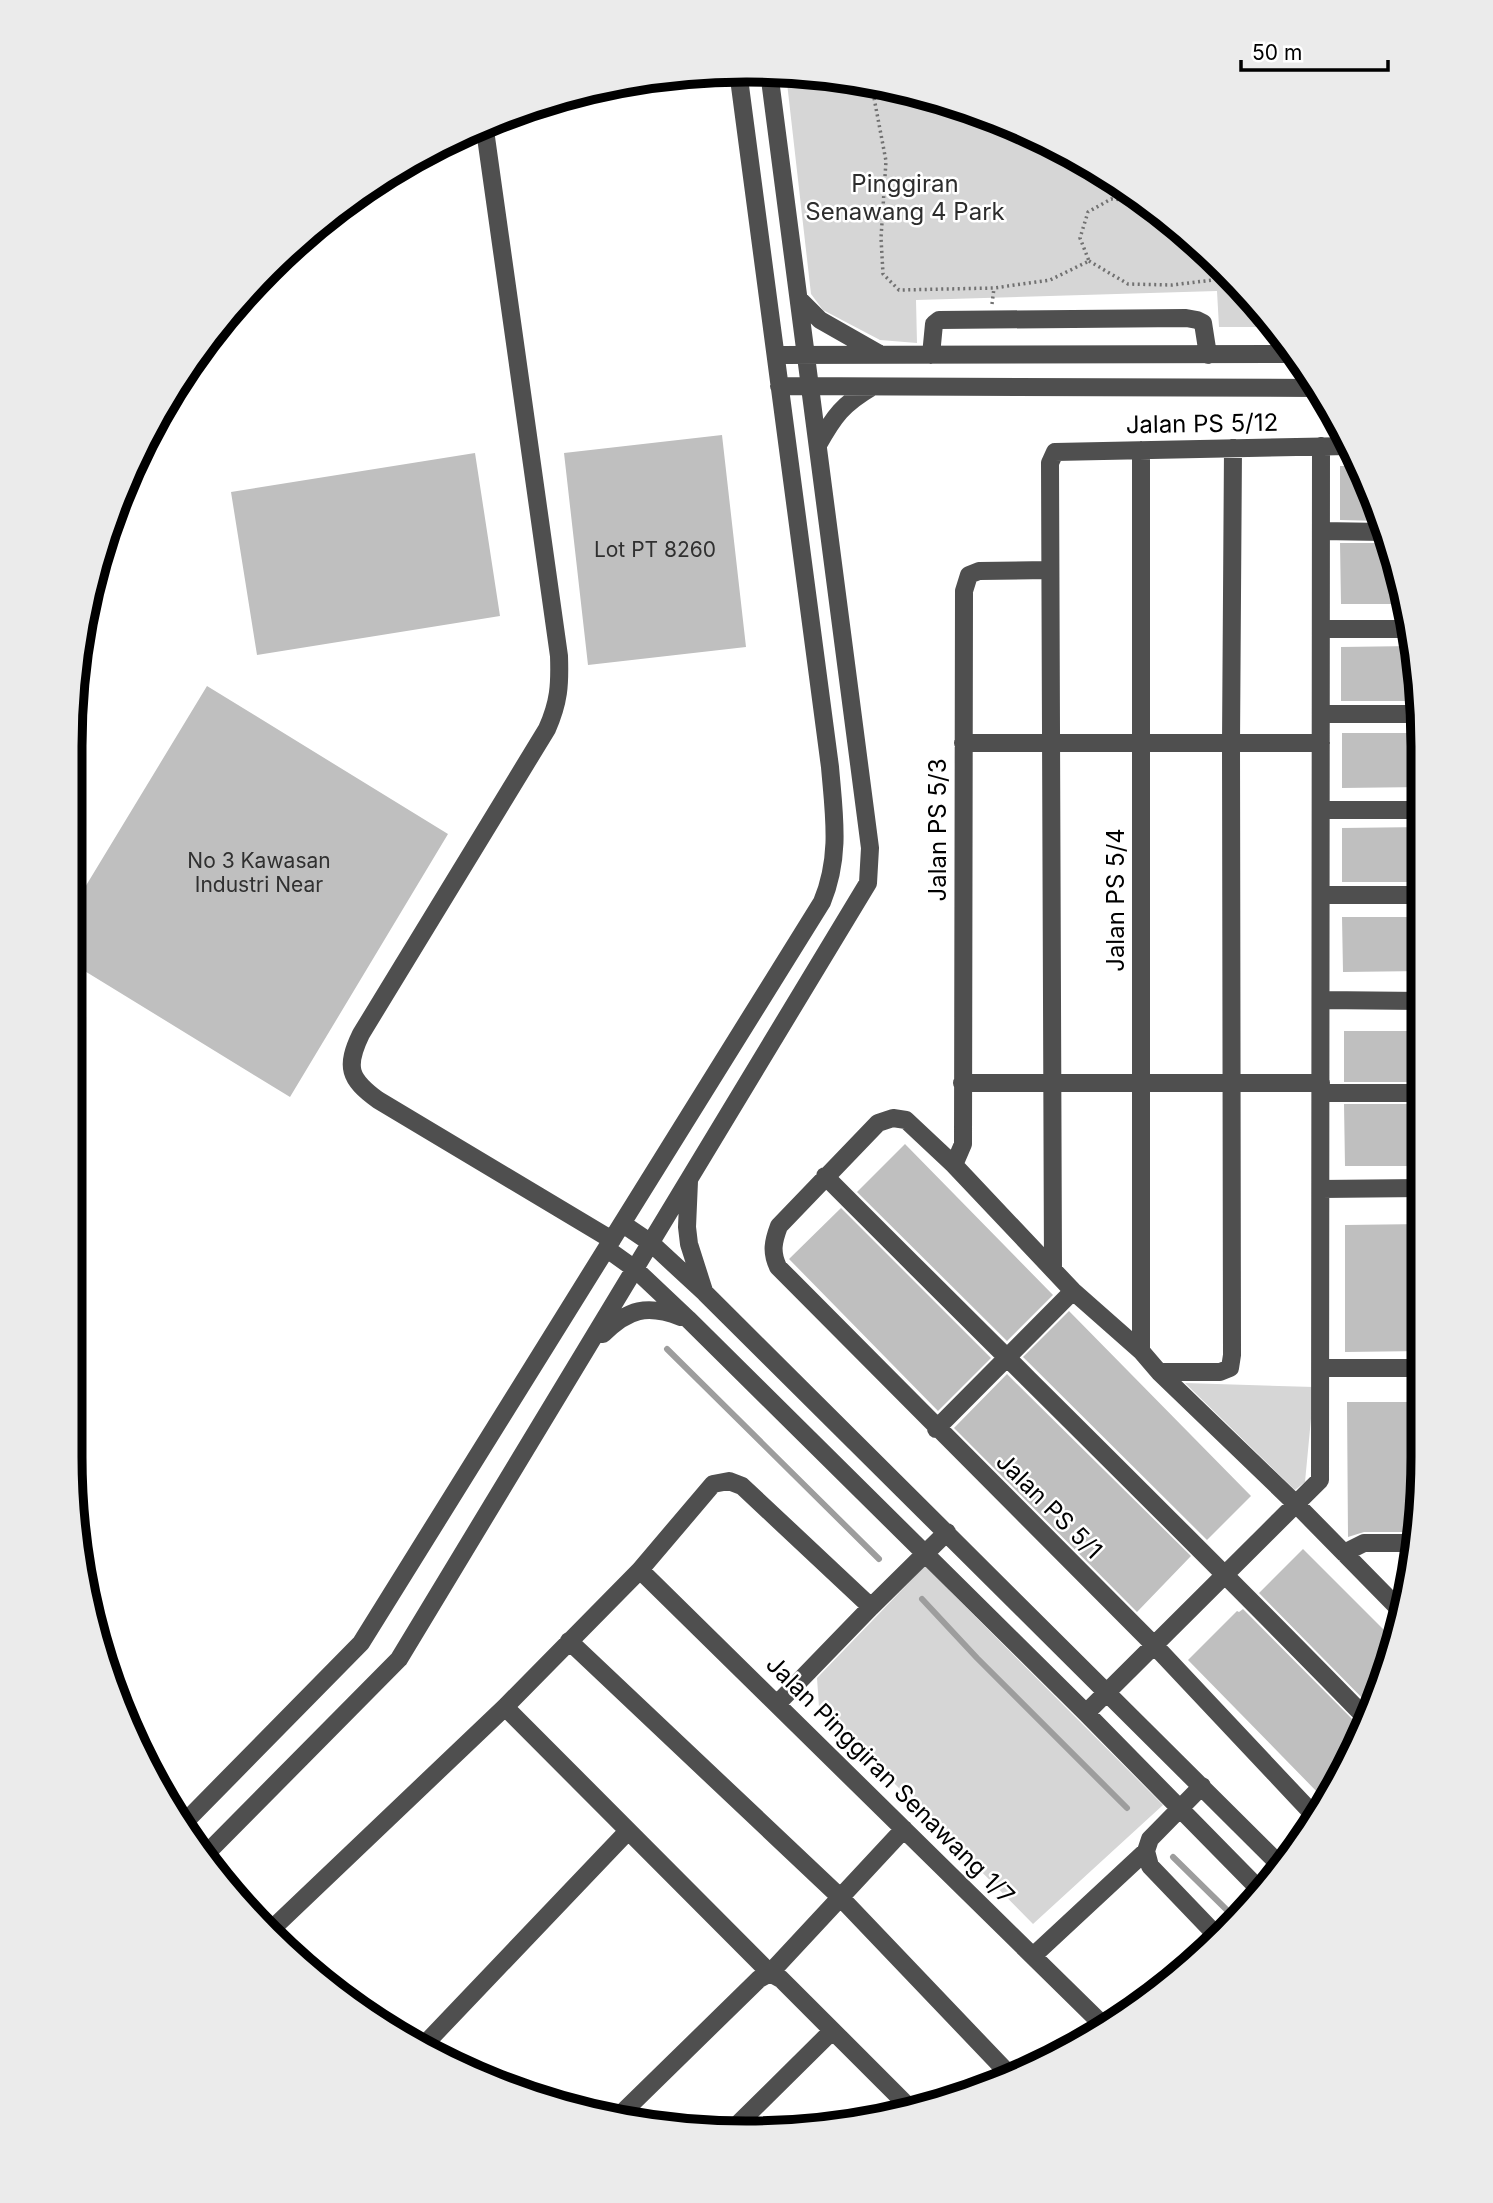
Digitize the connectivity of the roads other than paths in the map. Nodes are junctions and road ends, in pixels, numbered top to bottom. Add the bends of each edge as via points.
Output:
1 (740, 82) edge
2 (771, 83) edge
3 (486, 136) edge
4 (800, 300) junction
5 (776, 355) junction
6 (808, 355) junction
7 (881, 355) junction
8 (931, 355) junction
9 (1208, 355) junction
10 (1283, 355) edge
11 (779, 386) junction
12 (810, 386) junction
13 (872, 387) junction
14 (1306, 388) edge
15 (818, 445) junction
16 (1321, 446) junction
17 (1338, 446) edge
18 (1233, 448) junction
19 (1141, 450) junction
20 (1321, 531) junction
21 (1375, 532) edge
22 (1049, 570) junction
23 (1321, 629) junction
24 (1400, 629) edge
25 (1321, 714) junction
26 (1410, 714) edge
27 (963, 743) junction
28 (1051, 743) junction
29 (1141, 743) junction
30 (1231, 743) junction
31 (1321, 743) junction
32 (1321, 810) junction
33 (1411, 810) edge
34 (1321, 895) junction
35 (1411, 895) edge
36 (1321, 1000) junction
37 (1411, 1001) edge
38 (962, 1083) junction
39 (1053, 1083) junction
40 (1141, 1083) junction
41 (1233, 1083) junction
42 (1321, 1088) junction
43 (1411, 1092) edge
44 (954, 1165) junction
45 (825, 1176) junction
46 (689, 1178) junction
47 (1411, 1188) edge
48 (1321, 1189) junction
49 (623, 1224) junction
50 (610, 1244) junction
51 (651, 1244) junction
52 (635, 1269) junction
53 (1053, 1269) junction
54 (1073, 1291) junction
55 (705, 1293) junction
56 (688, 1319) junction
57 (587, 1351) junction
58 (1141, 1351) junction
59 (1006, 1359) junction
60 (1321, 1368) junction
61 (1411, 1368) edge
62 (1159, 1372) junction
63 (936, 1429) junction
64 (1296, 1504) junction
65 (947, 1532) junction
66 (1405, 1543) edge
67 (1344, 1553) junction
68 (925, 1554) junction
69 (640, 1570) junction
70 (1226, 1573) junction
71 (1394, 1604) edge
72 (871, 1607) junction
73 (569, 1641) junction
74 (1154, 1645) junction
75 (1108, 1692) junction
76 (778, 1703) junction
77 (505, 1707) junction
78 (1360, 1712) edge
79 (1086, 1713) junction
80 (1202, 1786) junction
81 (1180, 1809) junction
82 (1309, 1810) edge
83 (189, 1818) edge
84 (904, 1829) junction
85 (628, 1831) junction
86 (211, 1849) edge
87 (1146, 1851) junction
88 (1274, 1859) edge
89 (1254, 1884) edge
90 (840, 1897) junction
91 (276, 1925) edge
92 (1212, 1930) edge
93 (1033, 1956) junction
94 (770, 1973) junction
95 (1098, 2020) edge
96 (832, 2031) junction
97 (429, 2040) edge
98 (1004, 2069) edge
99 (903, 2101) edge
100 (626, 2109) edge
101 (741, 2121) edge

1 - 5 street
2 - 4 street
3 - 50 street via 560,688 547,729 361,1034 352,1063 360,1087 378,1100
4 - 6 street
4 - 7 street via 820,320
5 - 6 street
5 - 11 street
6 - 7 street
6 - 12 street
7 - 8 street
8 - 9 street
8 - 9 street via 934,324 939,320 1186,318 1203,323
9 - 10 street
11 - 12 street
11 - 49 street via 830,767 836,846 830,882 822,902
12 - 13 street
12 - 15 street
13 - 14 street
13 - 15 street via 834,416
15 - 46 street via 870,848 868,883
16 - 17 street, Jalan PS 5/12
16 - 18 street, Jalan PS 5/12
16 - 20 street
18 - 19 street, Jalan PS 5/12
18 - 30 street
19 - 22 street, Jalan PS 5/12 via 1055,452 1050,463
19 - 29 street, Jalan PS 5/4
20 - 21 street
20 - 23 street
22 - 27 street, Jalan PS 5/3 via 969,575 964,592
22 - 28 street
23 - 24 street
23 - 25 street
25 - 26 street
25 - 31 street
27 - 28 street
27 - 38 street, Jalan PS 5/3
28 - 29 street
28 - 39 street
29 - 30 street
29 - 40 street, Jalan PS 5/4
30 - 31 street
30 - 41 street
31 - 32 street
32 - 33 street
32 - 34 street
34 - 35 street
34 - 36 street
36 - 37 street
36 - 42 street
38 - 39 street
38 - 44 street, Jalan PS 5/3 via 963,1144
39 - 40 street
39 - 53 street
40 - 41 street
40 - 58 street, Jalan PS 5/4
41 - 42 street
41 - 62 street via 1230,1368
42 - 43 street
42 - 48 street
44 - 45 street via 906,1121 893,1118 878,1123
44 - 53 street
45 - 59 street
45 - 63 street, Jalan PS 5/1 via 779,1226 773,1241 778,1268
46 - 51 street
46 - 55 street via 689,1244
47 - 48 street
48 - 60 street
49 - 50 street
49 - 51 street
50 - 52 street
50 - 83 street via 361,1643
51 - 52 street
51 - 55 street
52 - 56 street
52 - 57 street
53 - 54 street
54 - 58 street
54 - 59 street
55 - 65 street
56 - 57 street via 664,1310 630,1313
56 - 68 street
57 - 86 street via 399,1659
58 - 62 street
59 - 63 street
59 - 70 street
60 - 61 street
60 - 64 street via 1320,1480
62 - 64 street
63 - 74 street, Jalan PS 5/1
64 - 67 street
64 - 70 street
65 - 68 street
65 - 75 street
66 - 67 street via 1364,1543
67 - 71 street
68 - 72 street
68 - 79 street
69 - 72 street via 713,1484 729,1481 742,1486
69 - 73 street
69 - 76 street, Jalan Pinggiran Senawang 1/7
70 - 74 street
70 - 78 street
72 - 76 street
73 - 77 street
73 - 90 street
74 - 75 street
74 - 82 street, Jalan PS 5/1
75 - 79 street
75 - 80 street
76 - 84 street, Jalan Pinggiran Senawang 1/7
77 - 85 street
77 - 91 street
79 - 81 street
80 - 81 street
80 - 88 street
81 - 87 street via 1150,1839
81 - 89 street
84 - 90 street
84 - 93 street, Jalan Pinggiran Senawang 1/7
85 - 94 street
85 - 97 street
87 - 92 street via 1150,1866
87 - 93 street
90 - 94 street
90 - 98 street
93 - 95 street, Jalan Pinggiran Senawang 1/7
94 - 96 street
94 - 100 street
96 - 99 street
96 - 101 street

